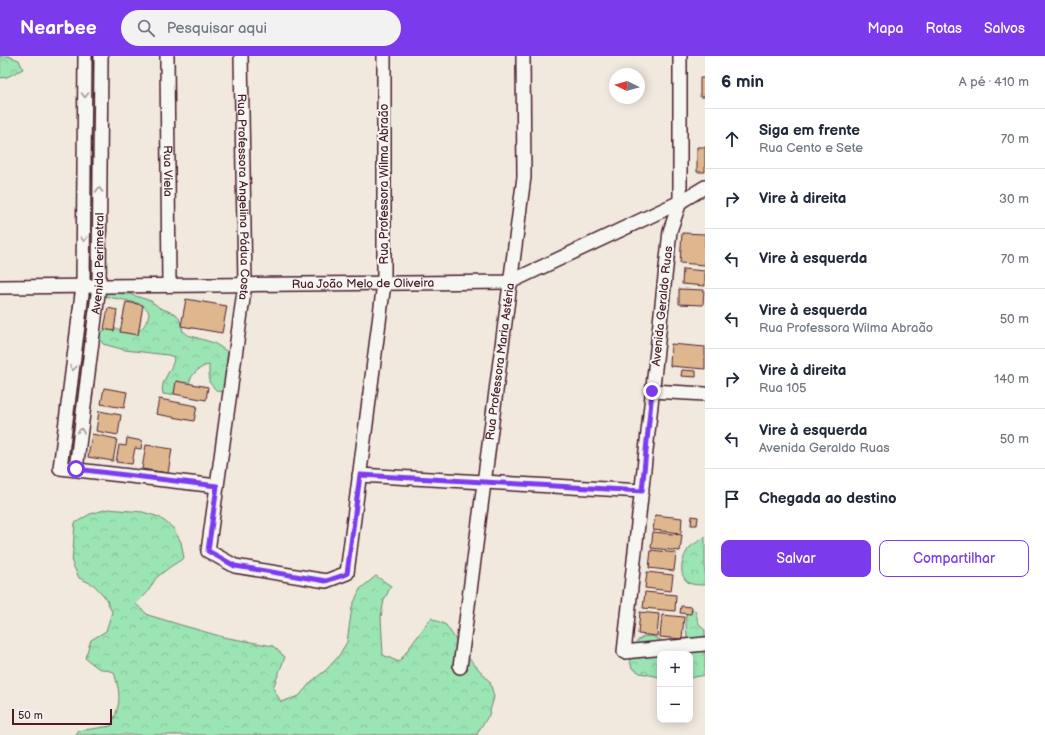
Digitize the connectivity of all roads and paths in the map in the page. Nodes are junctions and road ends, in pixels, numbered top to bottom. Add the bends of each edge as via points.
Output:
1 (85, 56) edge
2 (101, 56) edge
3 (167, 56) edge
4 (241, 56) edge
5 (384, 56) edge
6 (523, 56) edge
7 (680, 56) edge
8 (705, 187) edge
9 (680, 202) junction
10 (510, 282) junction
11 (384, 283) junction
12 (245, 284) junction
13 (169, 285) junction
14 (83, 286) junction
15 (99, 286) junction
16 (0, 287) edge
17 (652, 391) junction
18 (705, 394) edge
19 (76, 469) junction
20 (360, 475) junction
21 (484, 482) junction
22 (217, 486) junction
23 (642, 491) junction
24 (208, 551) joint
25 (705, 644) edge
26 (460, 667) dead end

1 -> 14 street, Avenida Perimetral
15 -> 2 street, Avenida Perimetral
3 - 13 street, Rua Viela
4 - 12 street, Rua Professora Angelina Pádua Costa
5 - 11 street, Rua Professora Wilma Abraão
6 - 10 street, Rua Professora Maria Astéria via 524,177
7 - 9 street, Avenida Geraldo Ruas
8 - 9 street, Rua João Melo de Oliveira
9 - 10 street, Rua João Melo de Oliveira
9 - 17 street, Avenida Geraldo Ruas via 670,231
10 - 11 street, Rua João Melo de Oliveira
10 - 21 street, Rua Professora Maria Astéria
11 - 12 street, Rua João Melo de Oliveira
11 - 20 street, Rua Professora Wilma Abraão
12 - 13 street, Rua João Melo de Oliveira
12 - 22 street, Rua Professora Angelina Pádua Costa
13 - 15 street, Rua João Melo de Oliveira
14 - 15 street, Rua João Melo de Oliveira
14 - 16 street, Rua João Melo de Oliveira
14 -> 19 street, Avenida Perimetral via 60,468
19 -> 15 street, Avenida Perimetral
17 - 18 street
17 - 23 street, Avenida Geraldo Ruas
19 - 22 street
20 - 21 street
20 - 24 street, Rua Professora Wilma Abraão via 347,574 326,581 251,569 235,566
21 - 23 street
21 - 26 street, Rua Professora Maria Astéria
22 - 24 street, Rua Professora Angelina Pádua Costa
23 - 25 street, Avenida Geraldo Ruas via 624,652

